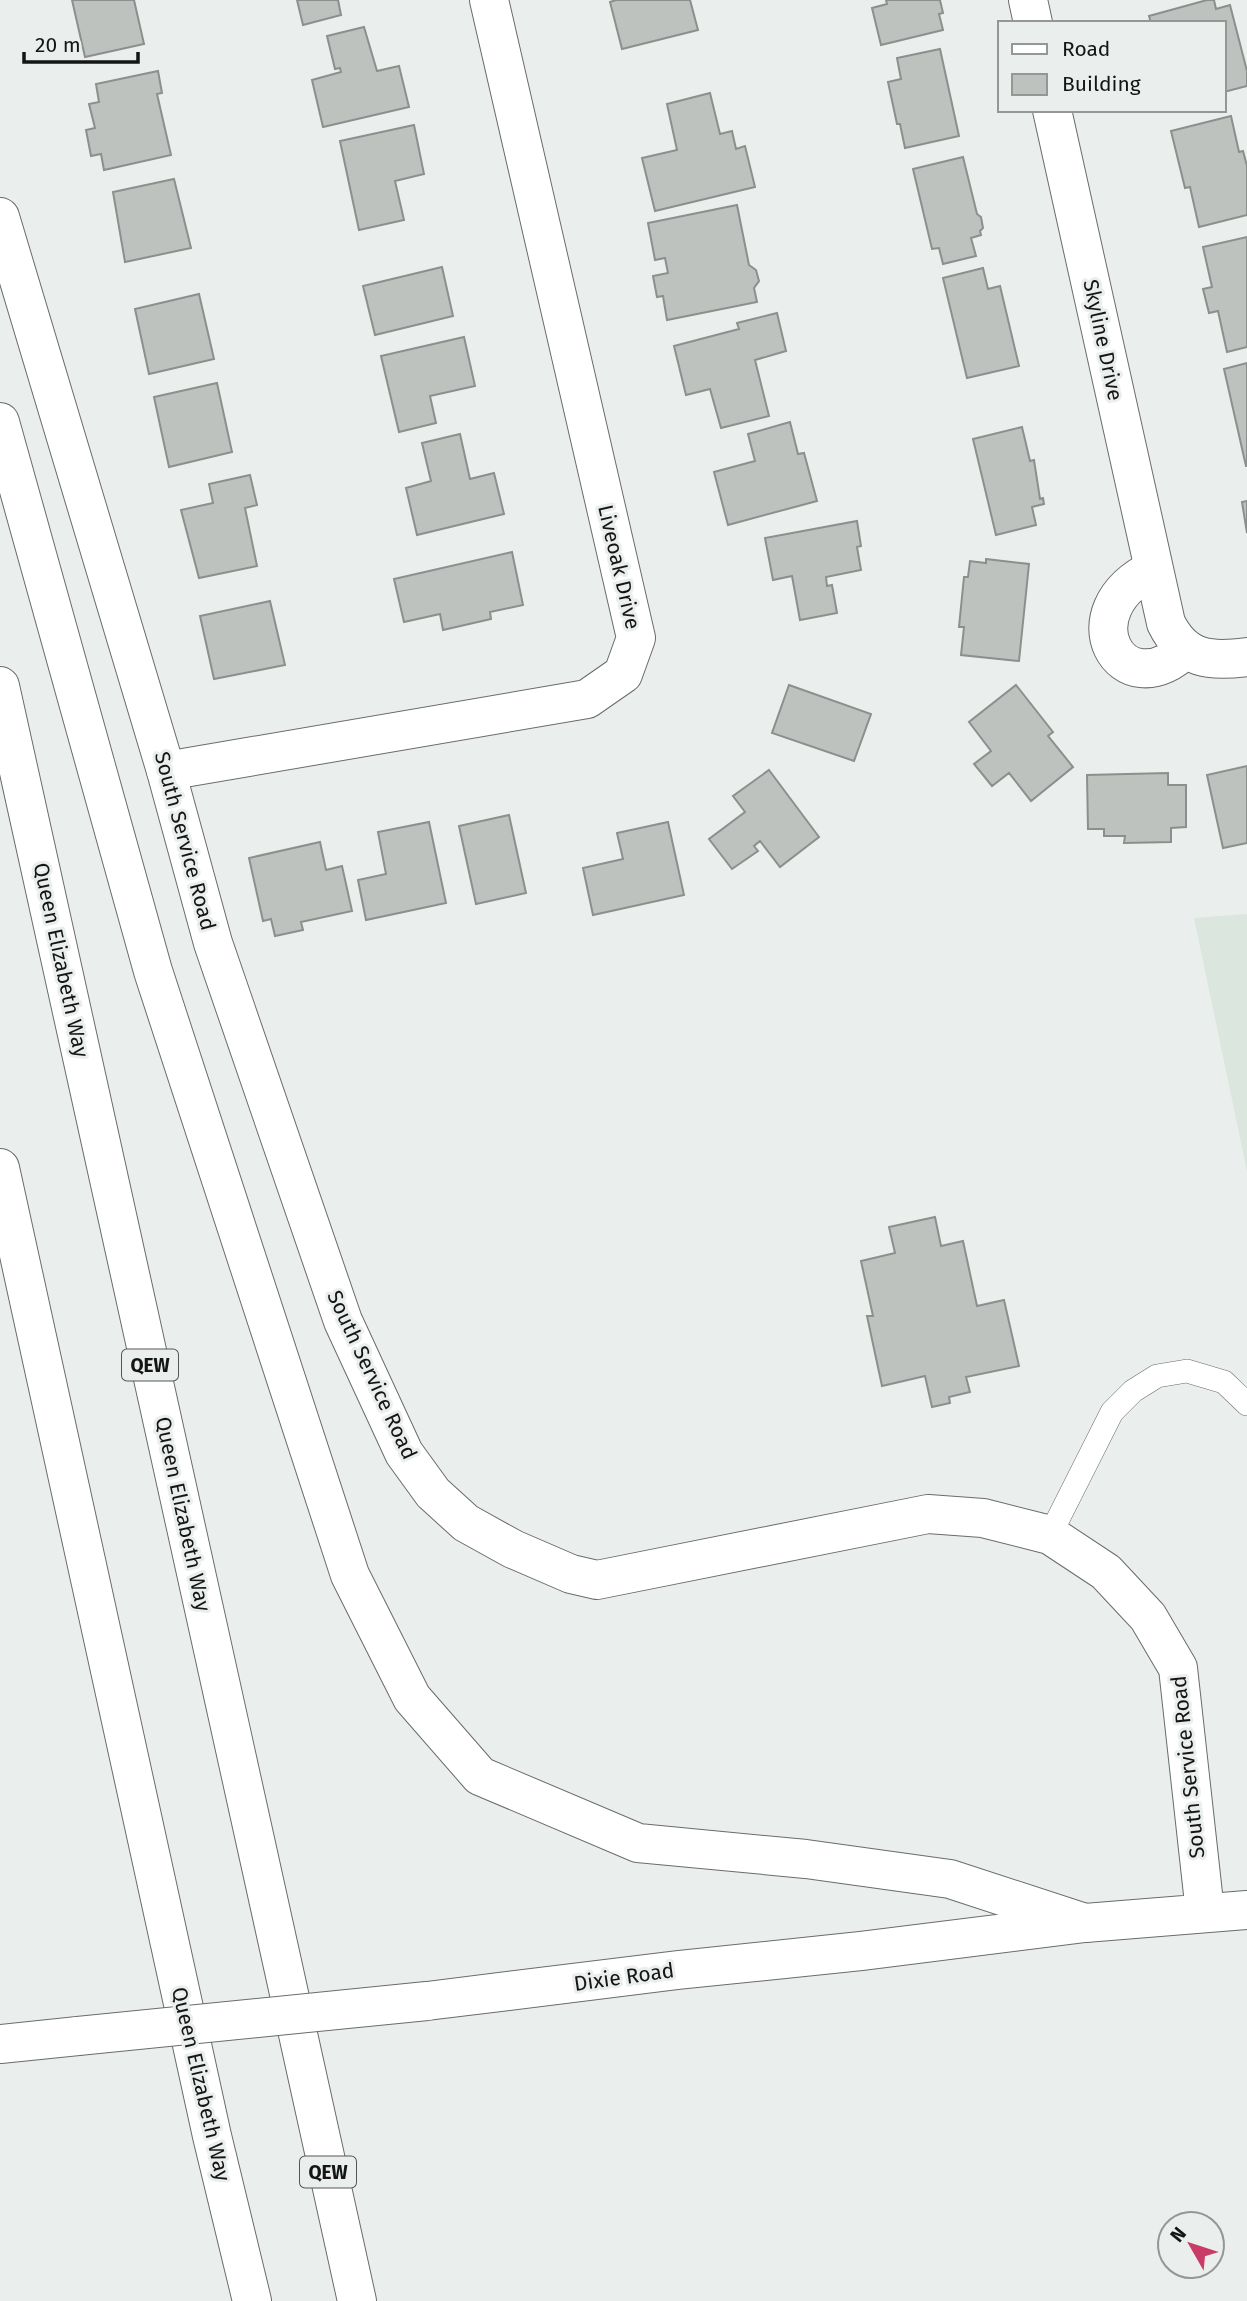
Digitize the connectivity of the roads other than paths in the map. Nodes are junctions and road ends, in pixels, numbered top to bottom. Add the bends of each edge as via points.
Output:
1 (489, 0) edge
2 (1028, 0) edge
3 (1033, 21) edge
4 (1052, 112) edge
5 (0, 217) edge
6 (0, 422) edge
7 (1154, 569) junction
8 (1188, 651) junction
9 (1247, 657) edge
10 (0, 686) edge
11 (166, 771) junction
12 (0, 1168) edge
13 (1247, 1405) edge
14 (1050, 1535) junction
15 (1247, 1910) edge
16 (1205, 1912) junction
17 (1085, 1923) junction
18 (0, 2044) edge
19 (252, 2301) edge
20 (357, 2301) edge

1 - 11 main road, Liveoak Drive via 636,638 622,674 587,699
2 - 3 main road
4 - 7 main road, Skyline Drive
5 - 11 main road, South Service Road
6 - 17 main road via 153,971 350,1575 412,1698 480,1776 638,1843 950,1879
7 - 8 main road, Skyline Drive via 1166,623
7 - 8 main road via 1137,578 1113,607 1108,618 1109,642 1125,662 1147,669
8 - 9 main road via 1215,660
10 - 20 main road, Queen Elizabeth Way / QEW
11 - 14 main road, South Service Road via 213,943 343,1321 404,1453 433,1493 466,1523 513,1549 597,1580 928,1514 982,1518
12 - 19 main road, Queen Elizabeth Way
13 - 14 lane via 1224,1382 1187,1371 1157,1376 1133,1391 1112,1412
14 - 16 main road, South Service Road via 1106,1572 1148,1617 1178,1668
15 - 16 main road, Dixie Road
16 - 17 main road, Dixie Road
17 - 18 main road, Dixie Road, bridge via 428,2001

